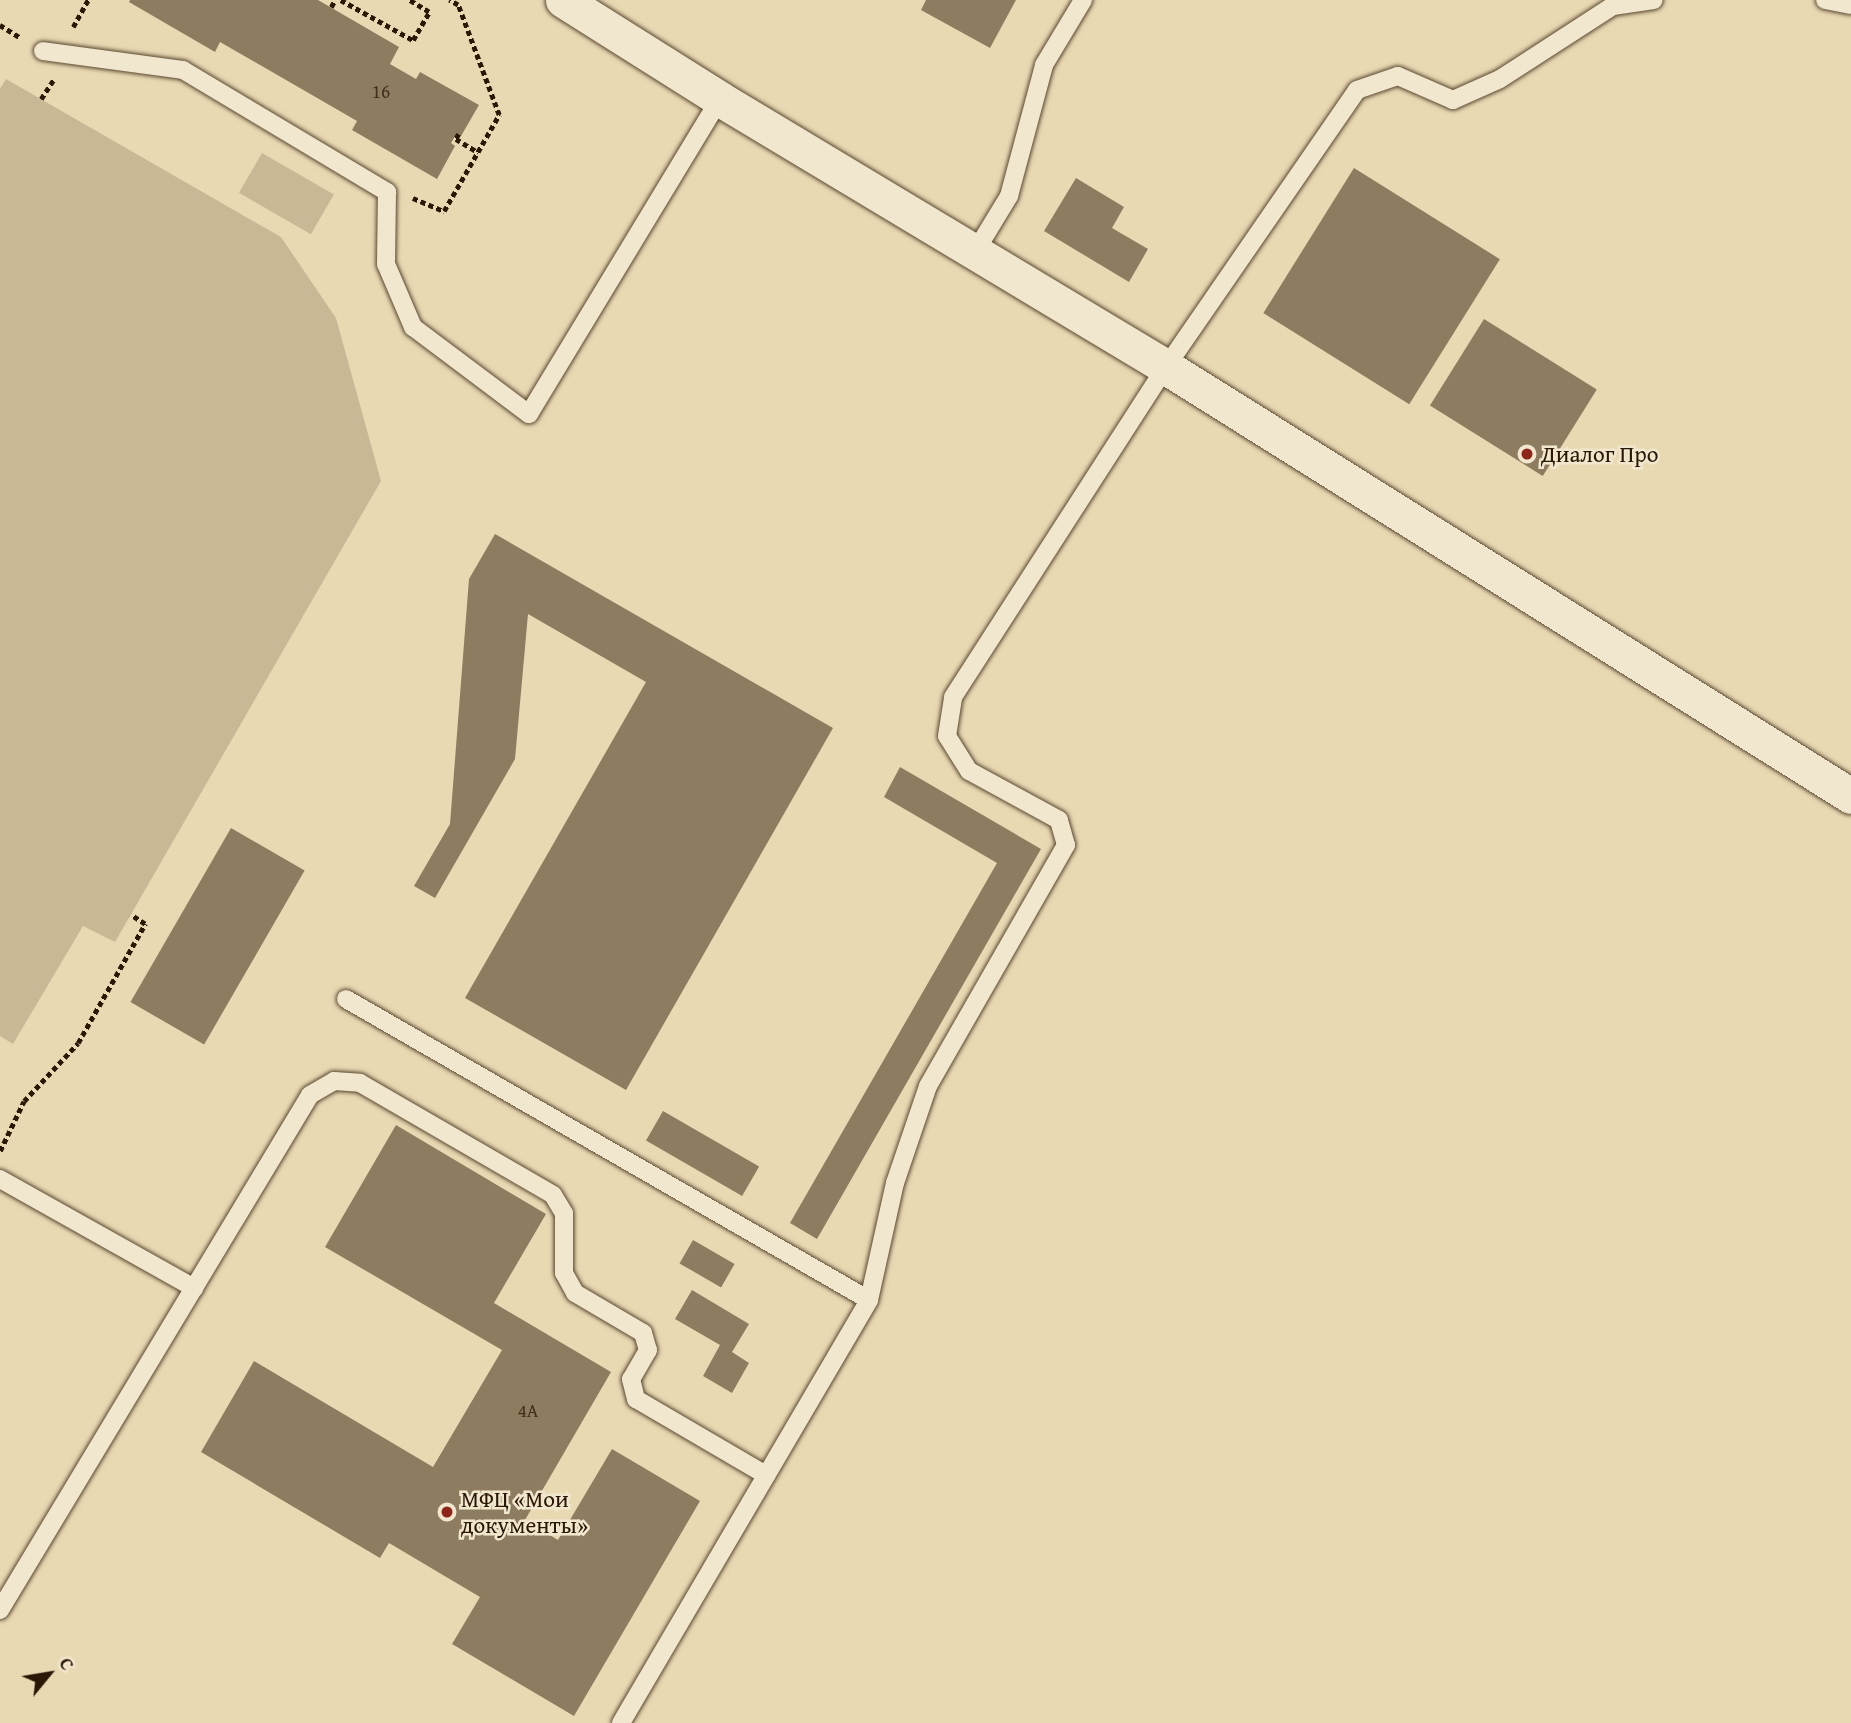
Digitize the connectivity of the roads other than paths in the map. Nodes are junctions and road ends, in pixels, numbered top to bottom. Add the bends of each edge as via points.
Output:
1 (563, 0) edge
2 (1083, 0) edge
3 (1654, 0) edge
4 (1825, 0) edge
5 (1851, 5) edge
6 (43, 51) dead end
7 (720, 99) junction
8 (975, 252) junction
9 (1166, 367) junction
10 (1851, 796) edge
11 (346, 999) dead end
12 (0, 1180) edge
13 (194, 1288) junction
14 (869, 1300) junction
15 (766, 1475) junction
16 (0, 1610) edge
17 (621, 1723) edge

1 - 7 street
2 - 8 lane via 1044,65 1009,196
3 - 9 lane via 1613,6 1500,79 1453,100 1398,76 1357,90
4 - 5 lane
6 - 7 lane via 183,70 387,192 386,264 413,327 529,414
7 - 8 street
8 - 9 street
9 - 10 street
9 - 14 lane via 953,697 947,736 970,771 1059,820 1066,845 928,1086 895,1183
11 - 14 lane
12 - 13 lane
13 - 15 lane via 310,1096 334,1081 360,1083 554,1195 564,1213 564,1273 575,1293 643,1333 649,1350 631,1379 636,1399
13 - 16 lane
14 - 15 lane
15 - 17 lane

